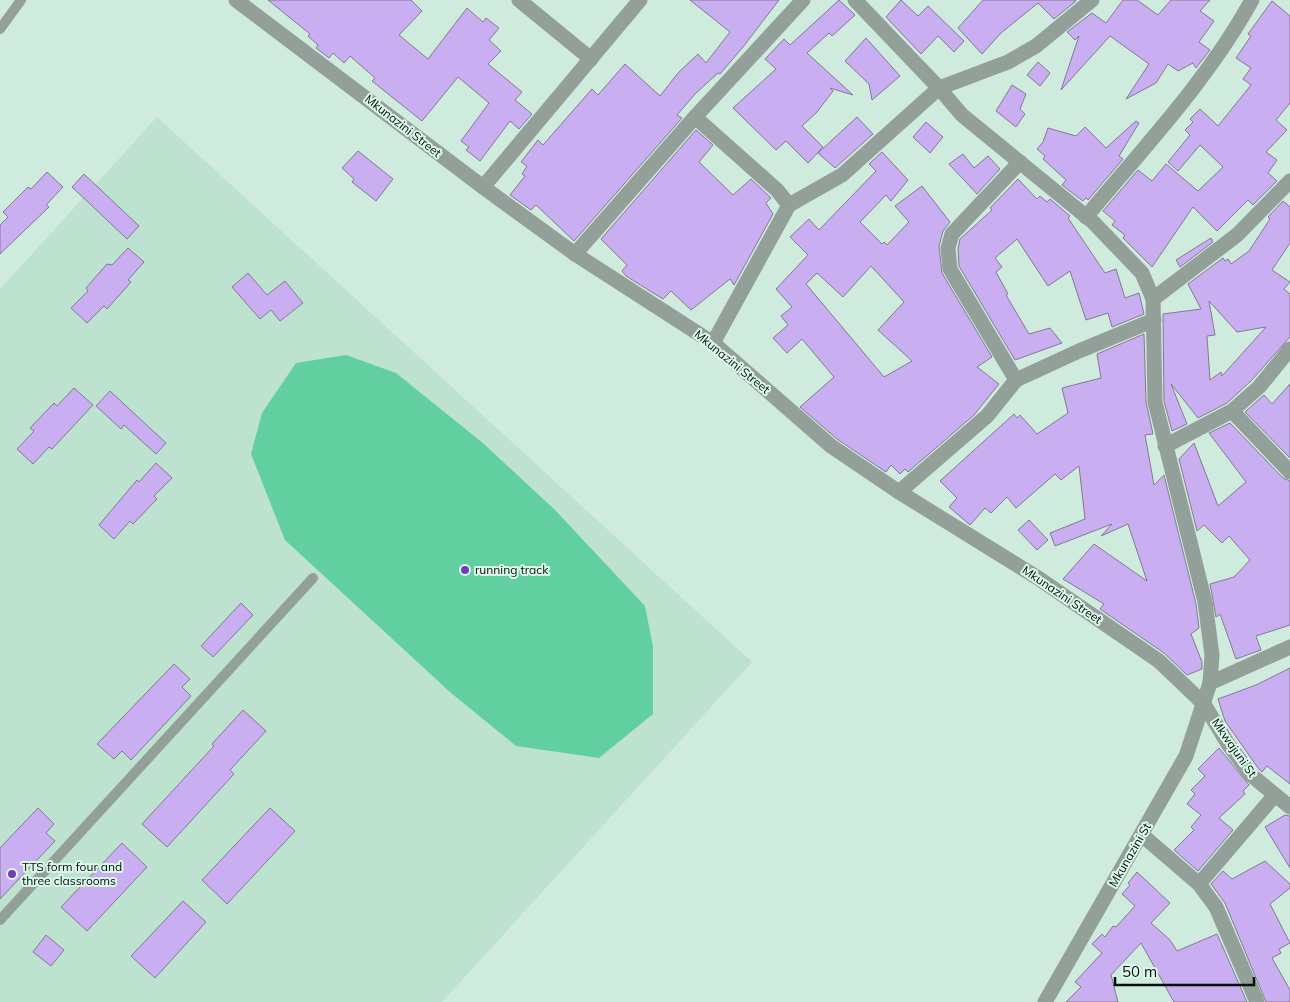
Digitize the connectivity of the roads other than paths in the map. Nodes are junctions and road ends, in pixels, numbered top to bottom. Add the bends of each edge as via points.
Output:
1 (21, 0) edge
2 (236, 0) edge
3 (520, 0) edge
4 (640, 0) edge
5 (803, 0) edge
6 (855, 0) edge
7 (1092, 0) edge
8 (1252, 0) edge
9 (0, 29) edge
10 (591, 59) junction
11 (939, 88) junction
12 (695, 117) junction
13 (1020, 162) junction
14 (1290, 181) edge
15 (483, 187) junction
16 (789, 205) junction
17 (1086, 217) junction
18 (575, 254) junction
19 (1153, 300) junction
20 (1154, 320) junction
21 (713, 344) junction
22 (1290, 349) edge
23 (1016, 380) junction
24 (1232, 411) junction
25 (1164, 446) junction
26 (1290, 472) edge
27 (899, 492) junction
28 (313, 578) dead end
29 (1290, 647) edge
30 (1210, 684) junction
31 (1204, 704) junction
32 (1274, 796) junction
33 (1290, 807) edge
34 (1142, 835) junction
35 (1199, 884) junction
36 (0, 920) edge
37 (1045, 1002) edge
38 (1257, 1002) edge

1 - 9 lane
2 - 15 street, Mkunazini Street
3 - 10 street
4 - 10 street
5 - 12 street
6 - 11 street, Mkunazini St
7 - 11 street via 1036,46 1008,62
8 - 17 street via 1202,77
10 - 15 street
11 - 13 street, Mkunazini St via 962,115
11 - 16 street via 842,175
12 - 16 street via 777,190
12 - 18 street
13 - 17 street, Mkunazini St
13 - 23 street via 952,234 948,248 950,269
14 - 19 street via 1237,235
15 - 18 street, Mkunazini Street
16 - 21 street
17 - 19 street, Mkunazini St via 1142,273
18 - 21 street, Mkunazini Street
19 - 20 street, Mkunazini St
20 - 23 street
20 - 25 street, Mkunazini St via 1155,402
21 - 27 street, Mkunazini Street via 831,446
22 - 24 street via 1259,387
23 - 27 street via 987,416
24 - 25 street
24 - 26 street
25 - 30 street, Mkunazini St via 1205,602 1212,654
27 - 31 street, Mkunazini Street via 1038,578 1151,656
28 - 36 lane
29 - 30 street
30 - 31 street, Mkunazini St
31 - 32 street, Mkwajuni St via 1251,775
31 - 34 street, Mkunazini St via 1186,756
32 - 33 street, Mkwajuni St
32 - 35 street
34 - 35 street
34 - 37 street, Mkunazini St
35 - 38 street via 1216,907

